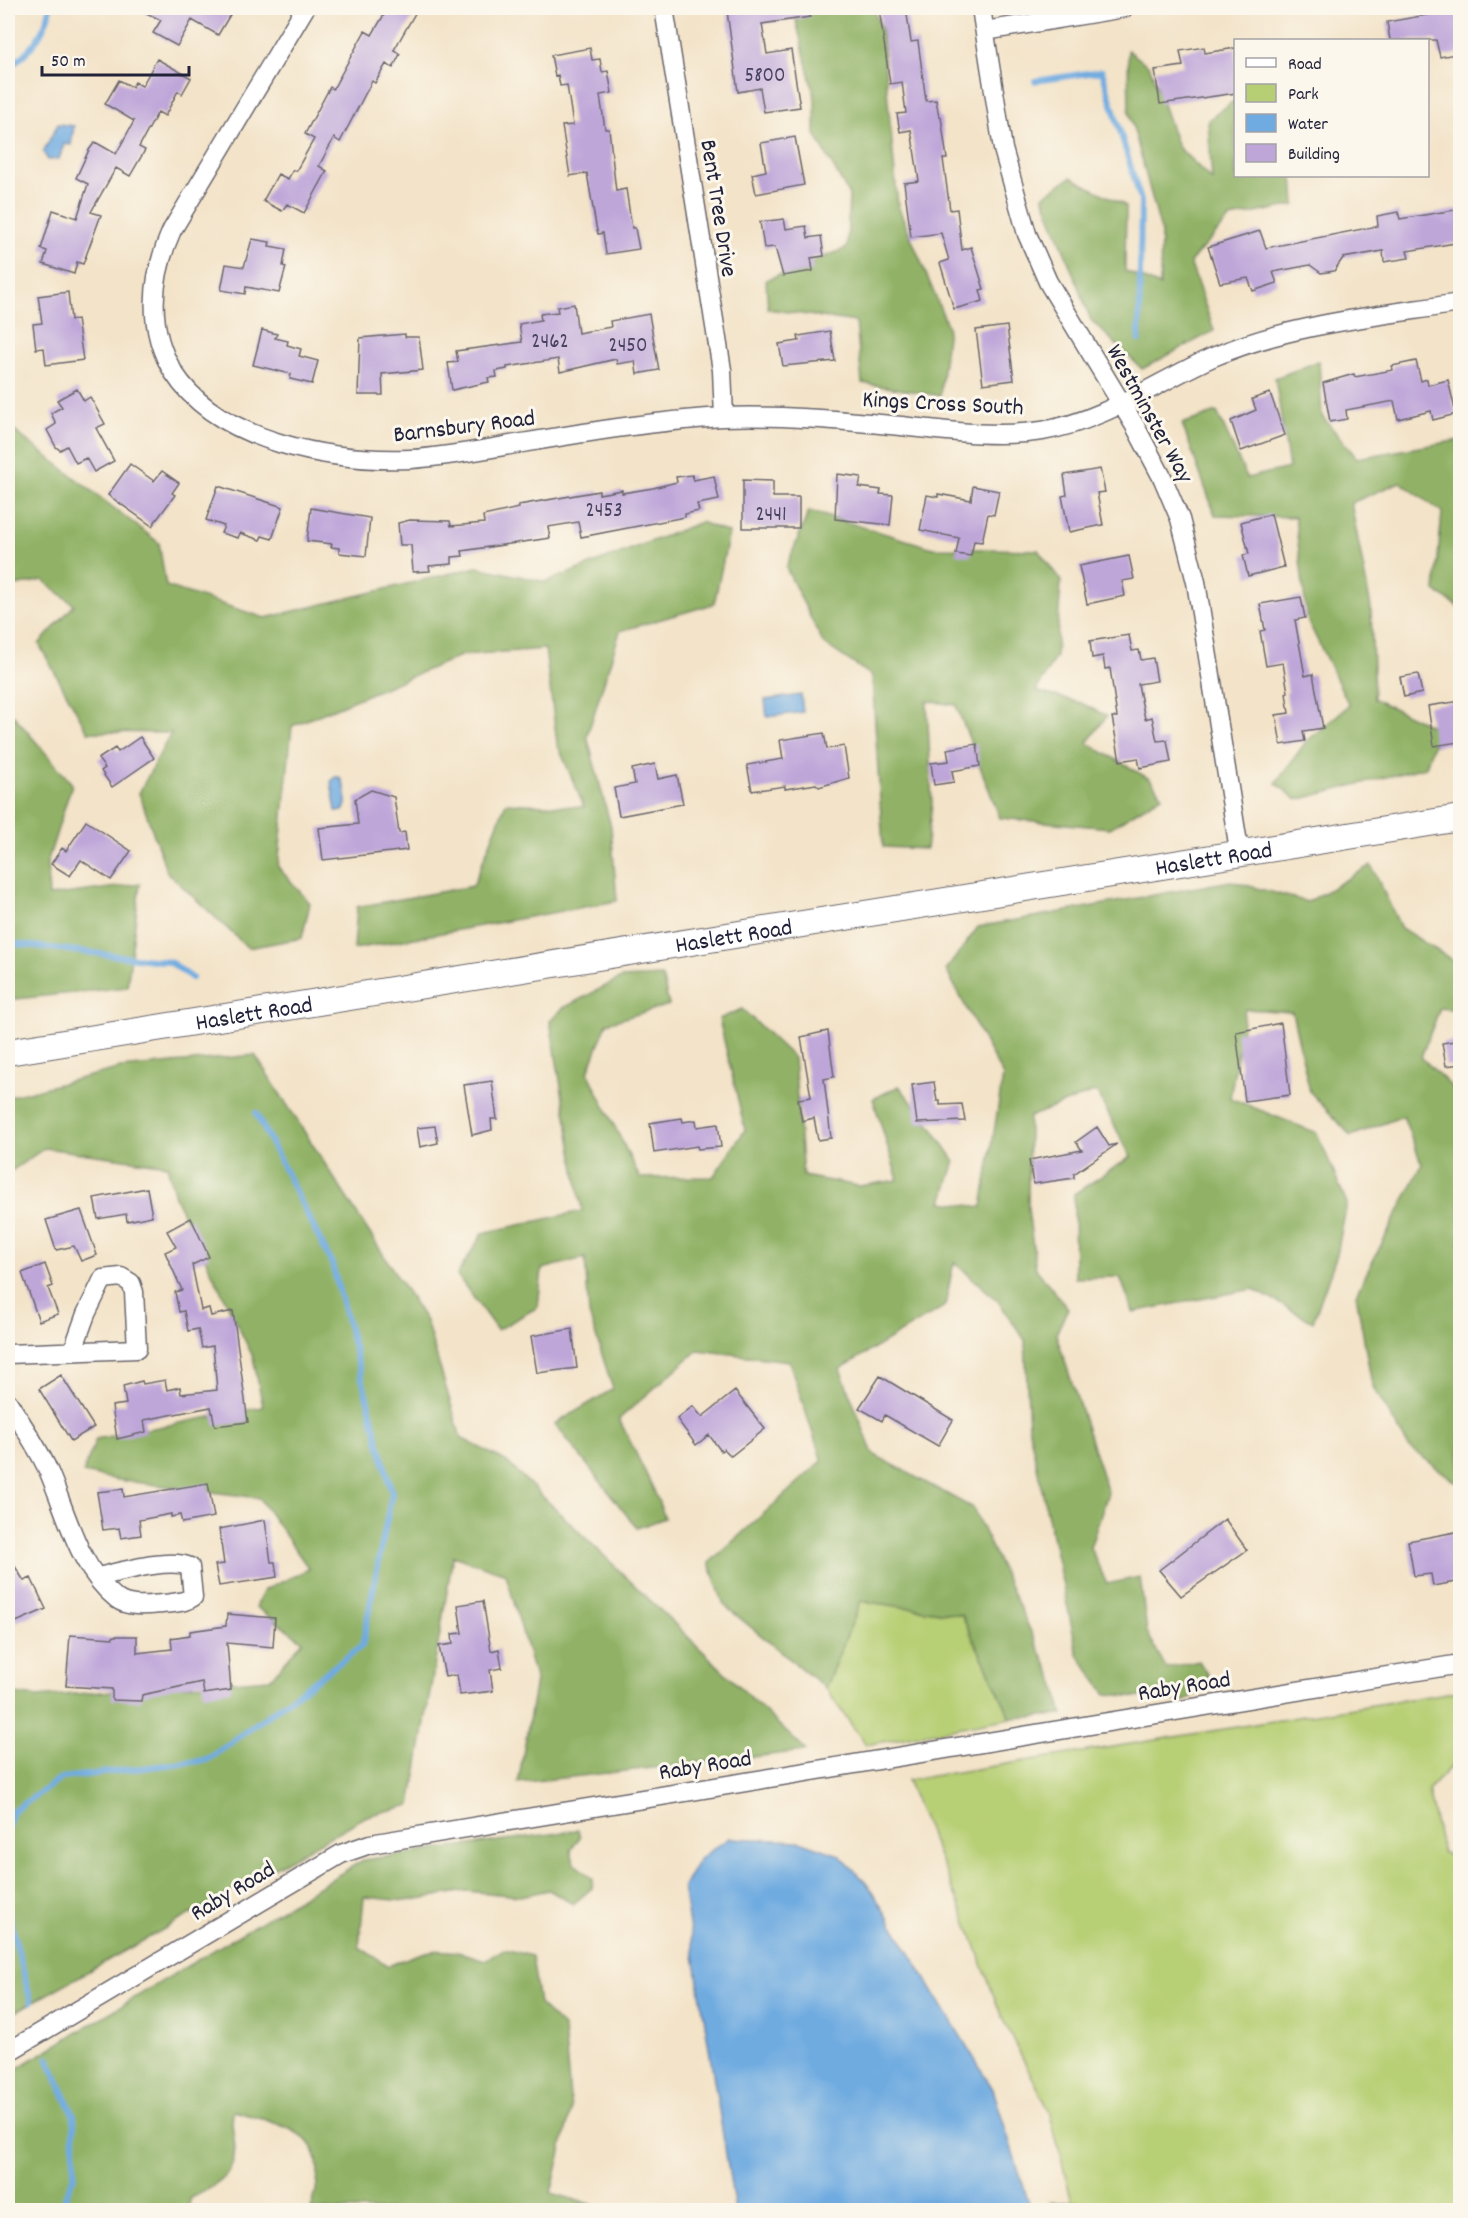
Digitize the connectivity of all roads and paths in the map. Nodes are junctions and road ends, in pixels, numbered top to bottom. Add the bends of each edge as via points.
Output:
1 (305, 8) edge
2 (664, 8) edge
3 (981, 8) edge
4 (1124, 8) edge
5 (985, 31) junction
6 (1461, 303) edge
7 (1121, 405) junction
8 (724, 417) junction
9 (1461, 818) edge
10 (1239, 856) junction
11 (8, 1052) edge
12 (73, 1350) junction
13 (8, 1354) edge
14 (8, 1402) edge
15 (98, 1577) junction
16 (1461, 1664) edge
17 (8, 2052) edge

1 - 8 street, Barnsbury Road via 172,231 158,266 154,302 159,338 170,365 191,394 217,416 270,439 333,454 387,459 442,456 585,433
2 - 8 street, Bent Tree Drive via 722,370
3 - 5 street, Westminster Way
4 - 5 street
5 - 7 street, Westminster Way via 1003,149 1027,234 1048,282
6 - 7 street, Kings Cross South via 1340,323 1250,344 1212,358
7 - 8 street, Kings Cross South via 1095,417 1043,430 992,434 832,419
7 - 10 street, Westminster Way via 1163,479 1180,519 1196,582
9 - 10 main road, Haslett Road
10 - 11 main road, Haslett Road via 414,984
12 - 12 street via 137,1349 131,1282 103,1279
12 - 13 street
14 - 15 street via 47,1468 79,1548
15 - 15 street via 118,1599 130,1604 188,1601 193,1597 193,1576 190,1567 182,1563
16 - 17 street, Raby Road via 370,1844 341,1854

